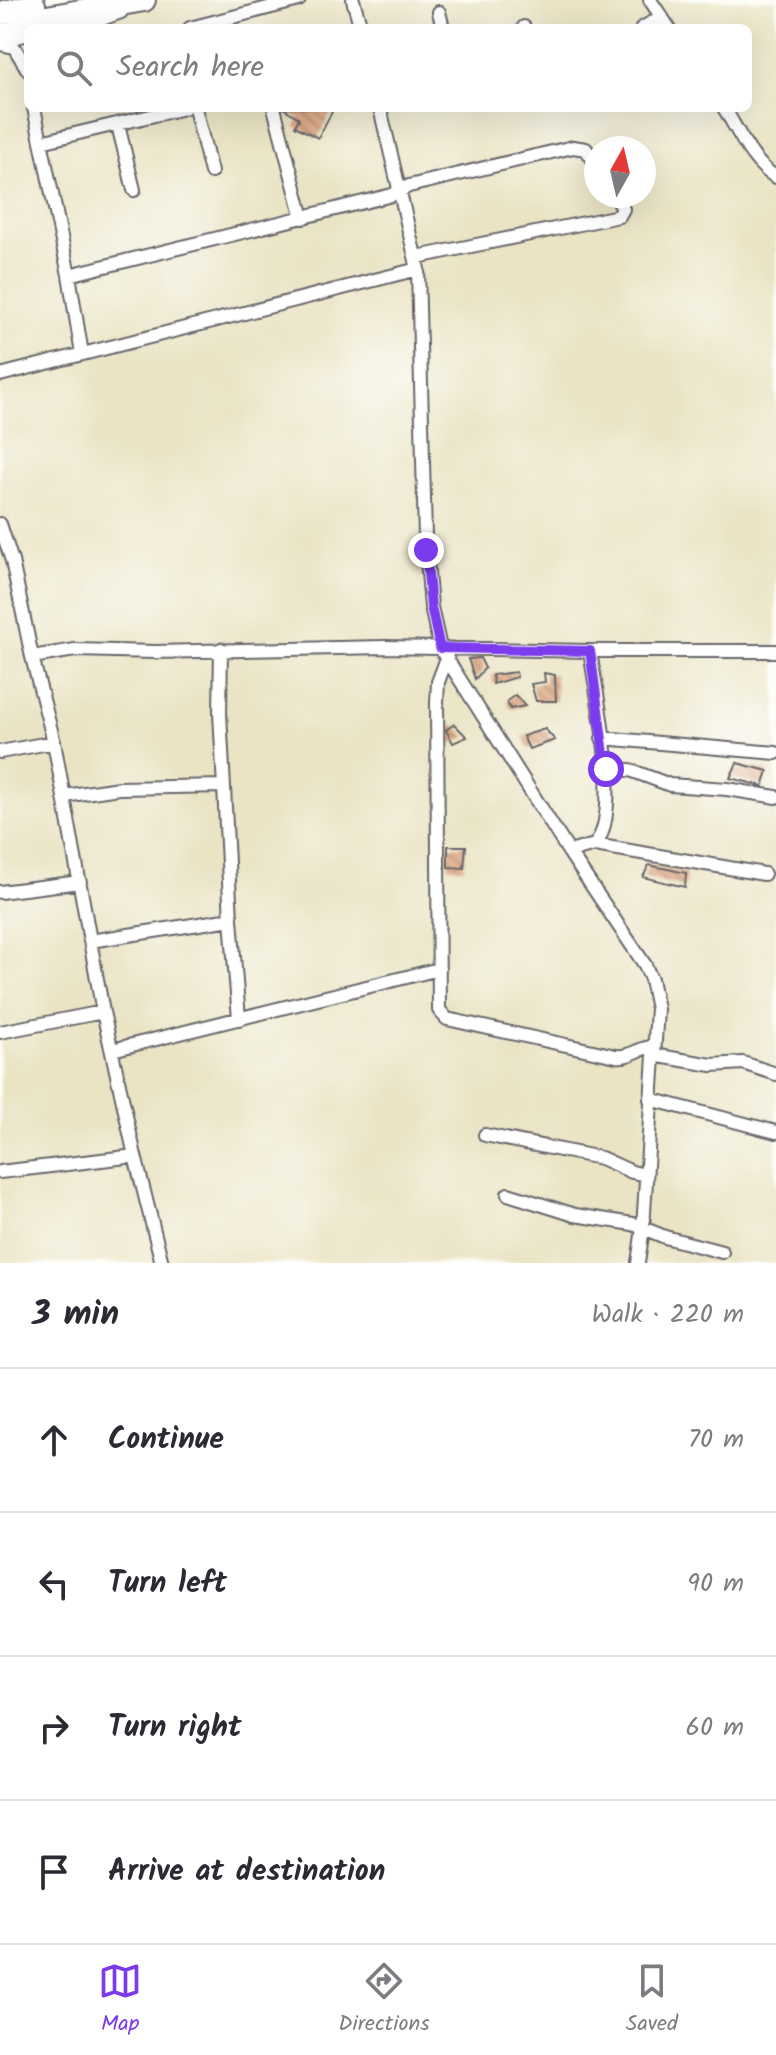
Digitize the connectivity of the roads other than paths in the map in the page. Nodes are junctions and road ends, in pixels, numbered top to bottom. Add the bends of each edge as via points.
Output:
1 (55, 0) edge
2 (149, 0) edge
3 (299, 0) edge
4 (353, 0) edge
5 (650, 0) edge
6 (439, 12) dead end
7 (20, 20) edge
8 (666, 22) edge
9 (87, 24) edge
10 (206, 24) edge
11 (360, 24) edge
12 (442, 24) edge
13 (0, 36) edge
14 (0, 44) edge
15 (24, 63) edge
16 (35, 112) edge
17 (168, 112) edge
18 (196, 112) edge
19 (275, 112) edge
20 (381, 112) edge
21 (727, 112) edge
22 (118, 125) junction
23 (41, 142) junction
24 (584, 149) edge
25 (211, 172) dead end
26 (776, 177) edge
27 (134, 190) dead end
28 (401, 191) junction
29 (622, 208) edge
30 (303, 218) junction
31 (418, 263) junction
32 (69, 275) junction
33 (82, 354) junction
34 (0, 375) edge
35 (0, 524) edge
36 (221, 649) junction
37 (590, 651) junction
38 (776, 651) edge
39 (443, 653) junction
40 (32, 657) junction
41 (602, 738) junction
42 (54, 742) junction
43 (0, 752) edge
44 (776, 753) edge
45 (606, 769) junction
46 (224, 786) junction
47 (64, 796) junction
48 (776, 797) edge
49 (595, 845) junction
50 (569, 852) junction
51 (764, 874) dead end
52 (80, 882) junction
53 (0, 892) edge
54 (231, 919) junction
55 (90, 941) junction
56 (439, 969) junction
57 (103, 1012) junction
58 (239, 1019) junction
59 (0, 1032) edge
60 (112, 1050) junction
61 (653, 1051) junction
62 (776, 1074) edge
63 (650, 1099) junction
64 (776, 1132) edge
65 (485, 1135) dead end
66 (135, 1156) junction
67 (0, 1172) edge
68 (646, 1175) junction
69 (508, 1194) dead end
70 (643, 1228) junction
71 (722, 1252) dead end
72 (162, 1263) edge
73 (638, 1263) edge

1 - 7 highway
2 - 7 highway
2 - 9 street
3 - 10 street
4 - 11 street
5 - 8 street
6 - 12 street
7 - 13 highway
14 - 15 street via 14,47
16 - 23 street
17 - 22 street
18 - 25 street
19 - 30 street
20 - 28 street
21 - 26 street via 757,160
22 - 23 street
22 - 27 street
23 - 32 street
24 - 28 street via 573,147
28 - 30 street
28 - 31 street
29 - 31 street via 619,216
30 - 32 street
31 - 33 street
31 - 39 street via 425,537 431,607
32 - 33 street
33 - 34 street
35 - 40 street
36 - 39 street
36 - 40 street via 75,650
36 - 46 street
37 - 38 street
37 - 39 street
37 - 41 street
39 - 50 street
39 - 56 street via 438,693
40 - 42 street
41 - 44 street
41 - 45 street
42 - 43 street
42 - 47 street
45 - 48 street via 623,768 670,785
45 - 49 street via 606,818
46 - 47 street via 133,787
46 - 54 street
47 - 52 street
49 - 50 street
49 - 51 street
50 - 61 street via 651,979 657,1009
52 - 53 street
52 - 55 street
54 - 55 street
54 - 58 street
55 - 57 street
56 - 58 street
56 - 61 street via 439,1010 447,1019 616,1056
57 - 59 street
57 - 60 street
58 - 60 street
60 - 66 street
61 - 62 street via 712,1065 743,1063
61 - 63 street
63 - 64 street
63 - 68 street
65 - 68 street via 601,1158
66 - 67 street
66 - 72 street
68 - 70 street
69 - 70 street via 575,1215
70 - 71 street
70 - 73 street

